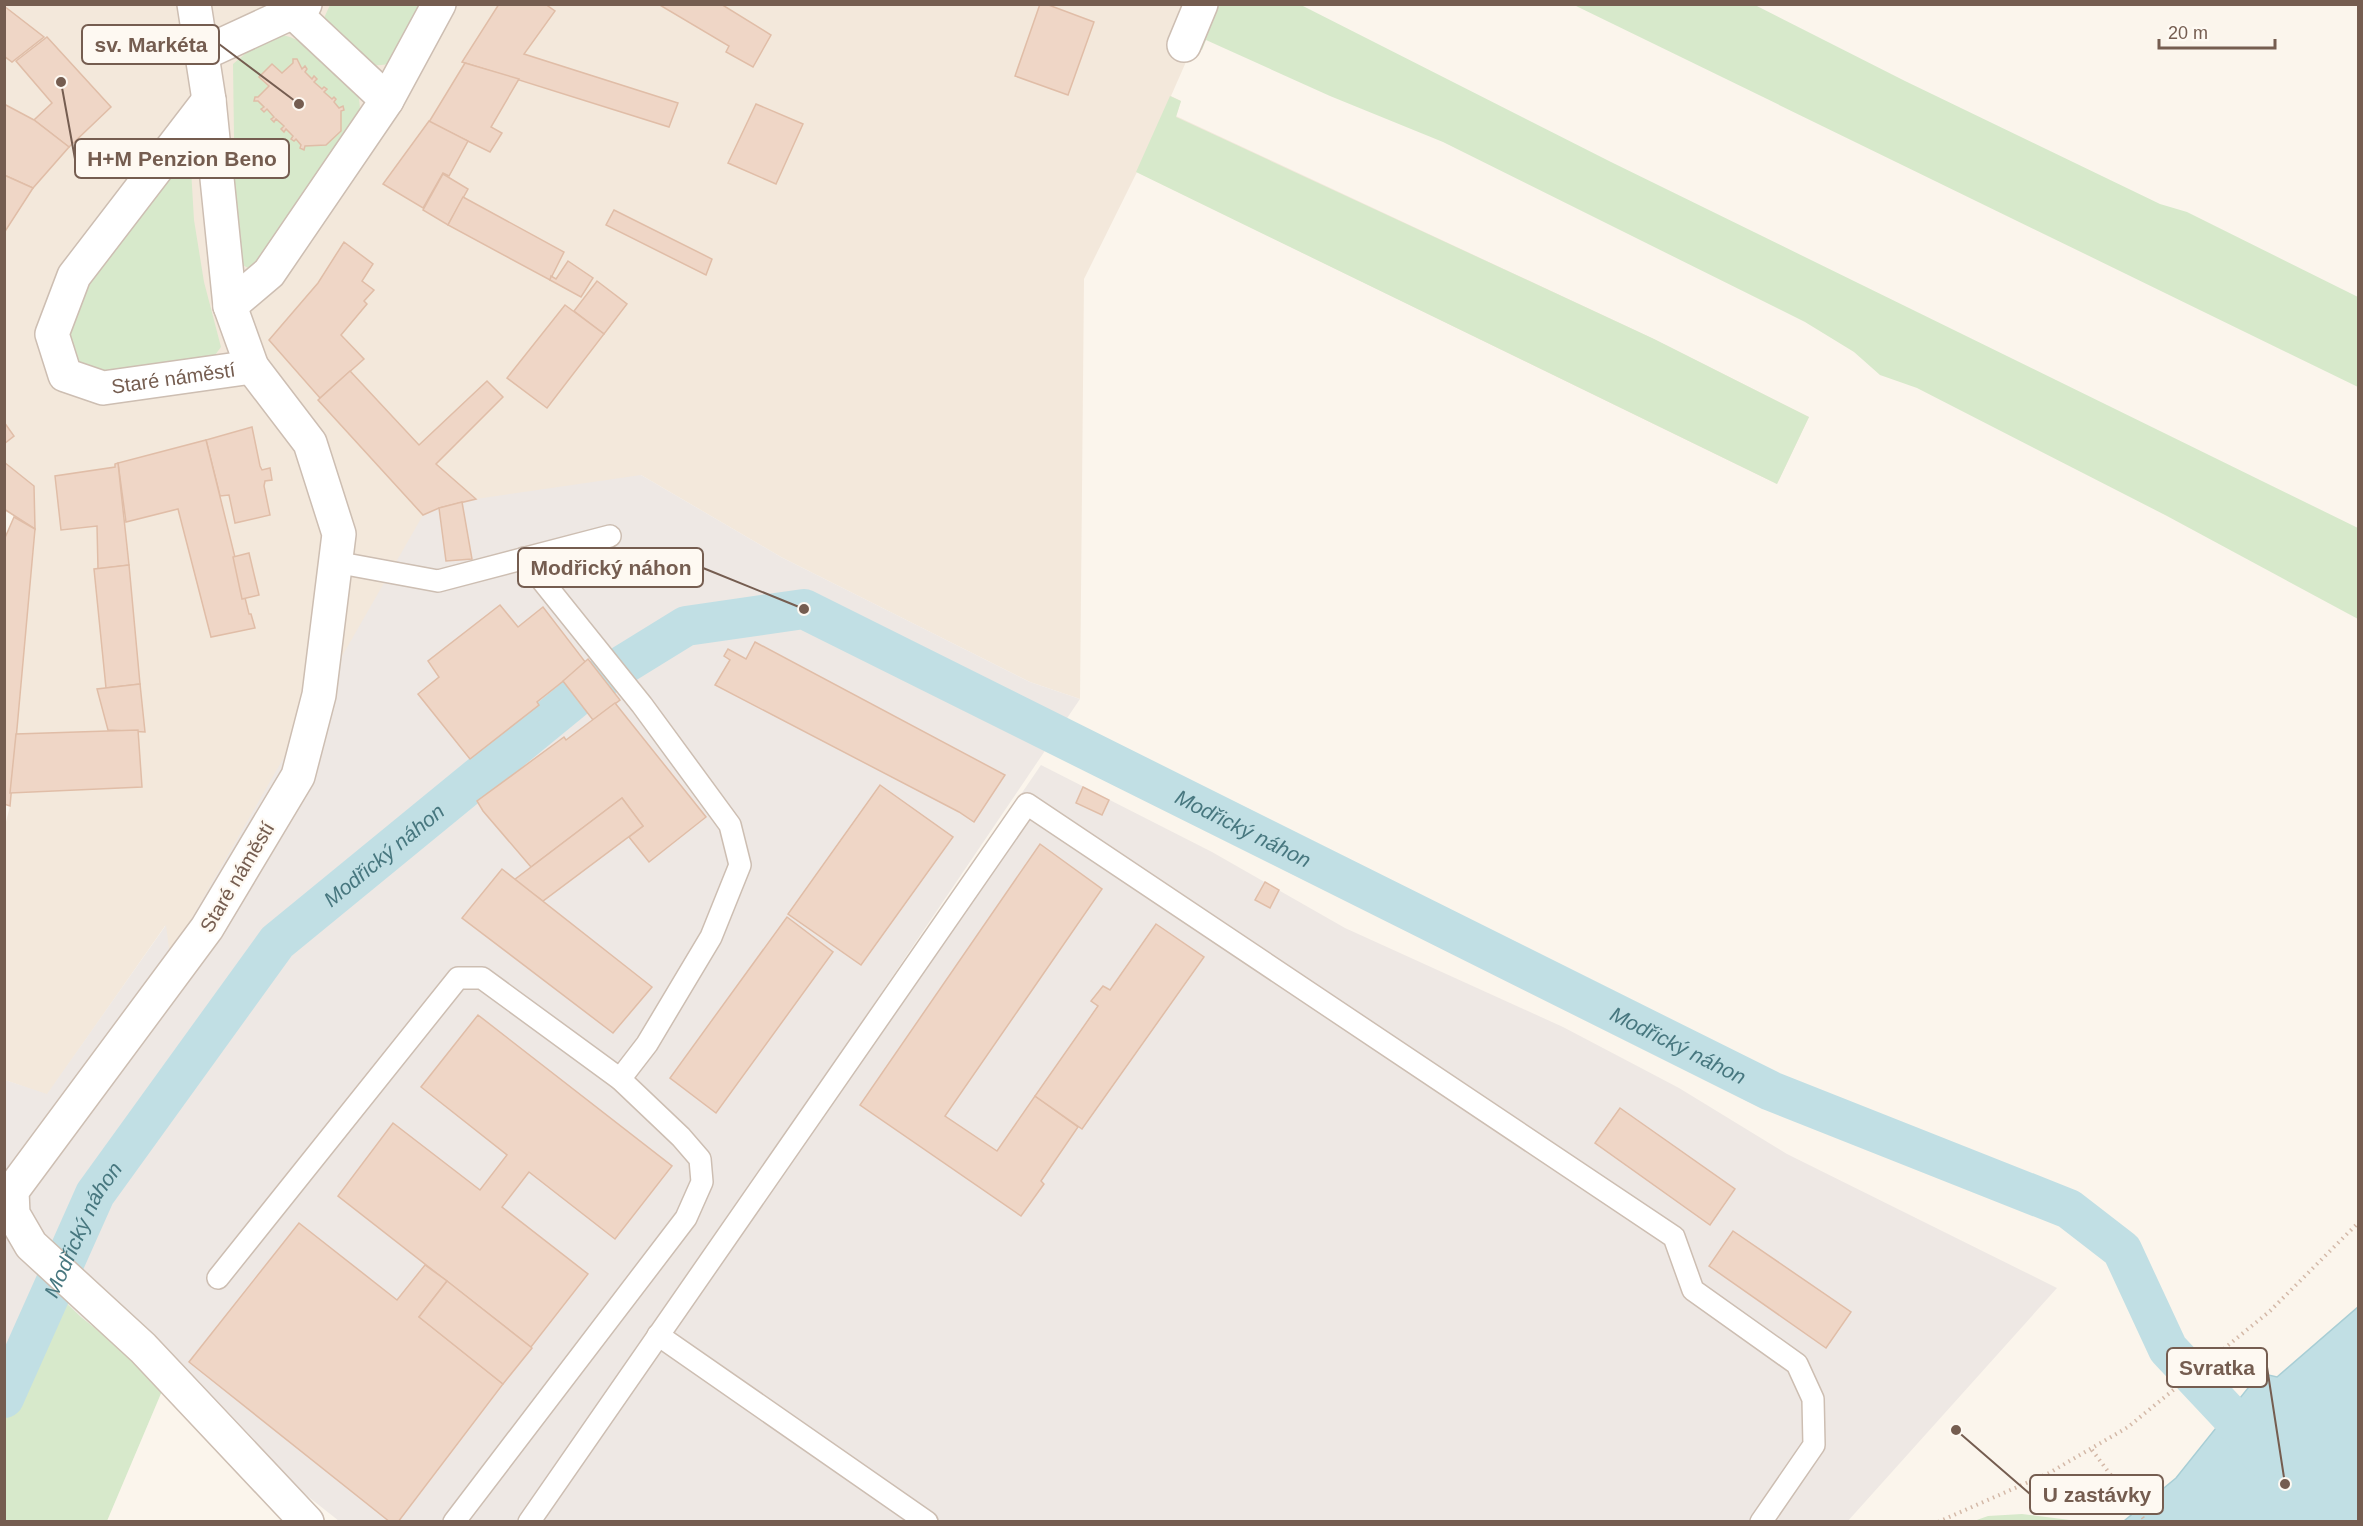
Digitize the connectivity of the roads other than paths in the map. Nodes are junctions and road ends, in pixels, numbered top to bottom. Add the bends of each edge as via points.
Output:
1 (194, 4) edge
2 (439, 4) edge
3 (1201, 4) edge
4 (299, 8) edge
5 (1184, 45) dead end
6 (202, 54) junction
7 (209, 100) junction
8 (387, 100) junction
9 (230, 306) junction
10 (252, 367) junction
11 (610, 536) dead end
12 (524, 558) junction
13 (335, 562) junction
14 (620, 1079) junction
15 (218, 1278) dead end
16 (658, 1335) junction
17 (307, 1521) edge
18 (454, 1521) edge
19 (529, 1521) edge
20 (927, 1521) edge
21 (1761, 1521) edge

1 - 6 street, Staré náměstí
2 - 8 street
3 - 5 street
4 - 6 street
4 - 8 street
6 - 7 street, Staré náměstí
7 - 9 street, Staré náměstí
7 - 10 street, Staré náměstí via 74,276 52,334 65,375 103,388
8 - 9 street via 269,273
9 - 10 street, Staré náměstí
10 - 13 street, Staré náměstí via 310,444 339,534
11 - 12 lane
12 - 13 lane via 438,581
12 - 14 lane via 730,825 740,865 711,937 647,1044
13 - 17 street, Staré náměstí via 319,695 298,776 207,928 12,1191 13,1214 31,1245 143,1347
14 - 15 lane via 482,978 458,978
14 - 18 lane via 700,1160 702,1182 686,1218
16 - 19 lane
16 - 20 lane
16 - 21 lane via 1027,804 1674,1237 1693,1290 1797,1364 1814,1399 1814,1445

